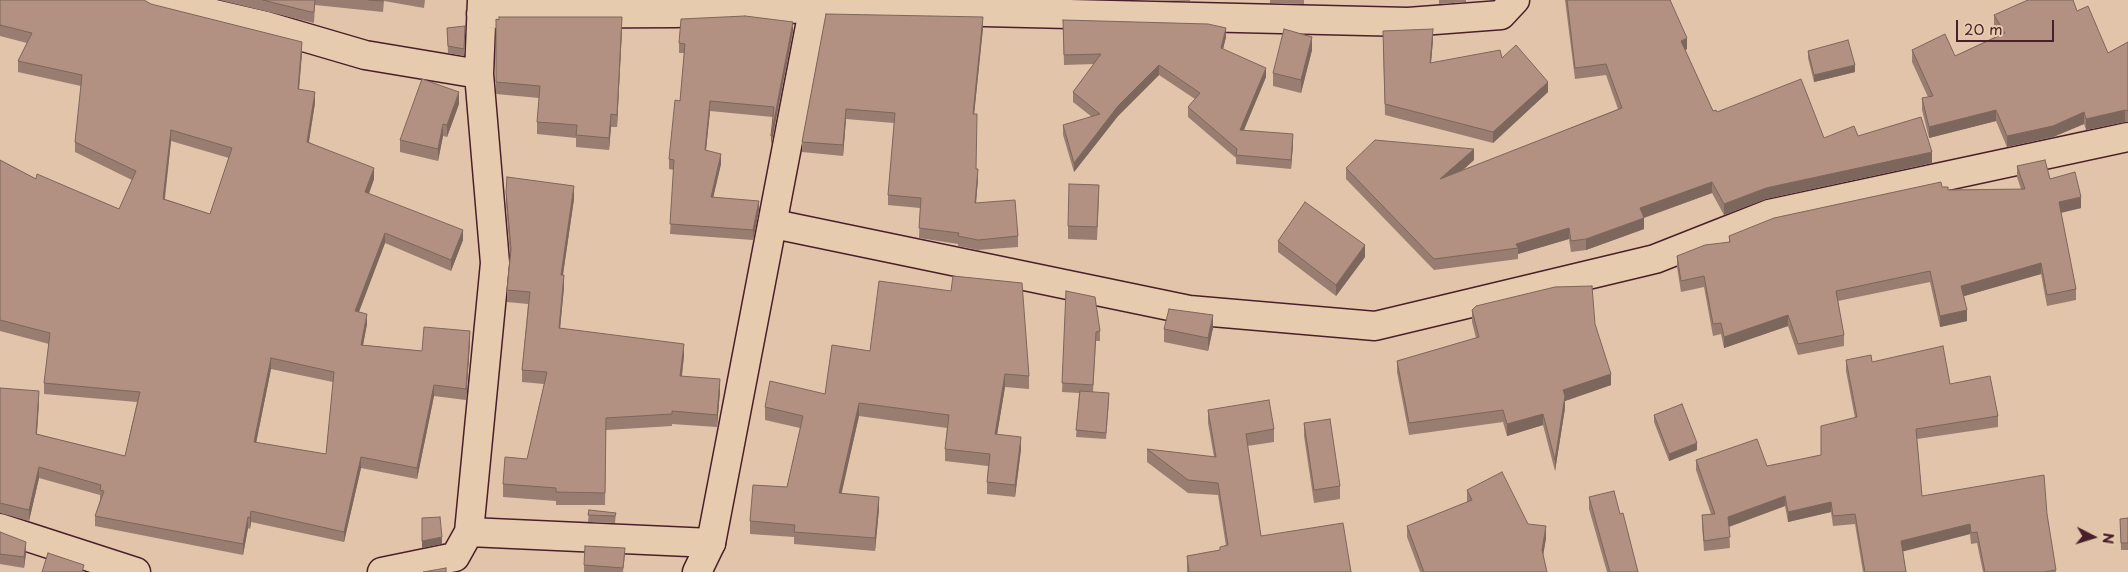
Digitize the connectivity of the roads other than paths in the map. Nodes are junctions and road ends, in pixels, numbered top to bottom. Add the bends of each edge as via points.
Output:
1 (155, 0) edge
2 (1515, 0) edge
3 (815, 4) edge
4 (482, 7) edge
5 (480, 74) junction
6 (2128, 137) edge
7 (774, 224) junction
8 (0, 528) edge
9 (469, 532) junction
10 (711, 543) junction
11 (136, 572) edge
12 (382, 572) edge
13 (697, 572) edge

1 - 5 street via 266,26 365,55
2 - 3 street via 1501,15 1408,22
3 - 4 street via 674,13
3 - 7 street
4 - 5 street
5 - 9 street via 494,263
6 - 7 street via 1769,214 1655,259 1374,326 1189,310
7 - 10 street
8 - 11 street
9 - 10 street
9 - 12 street via 455,557
10 - 13 street

